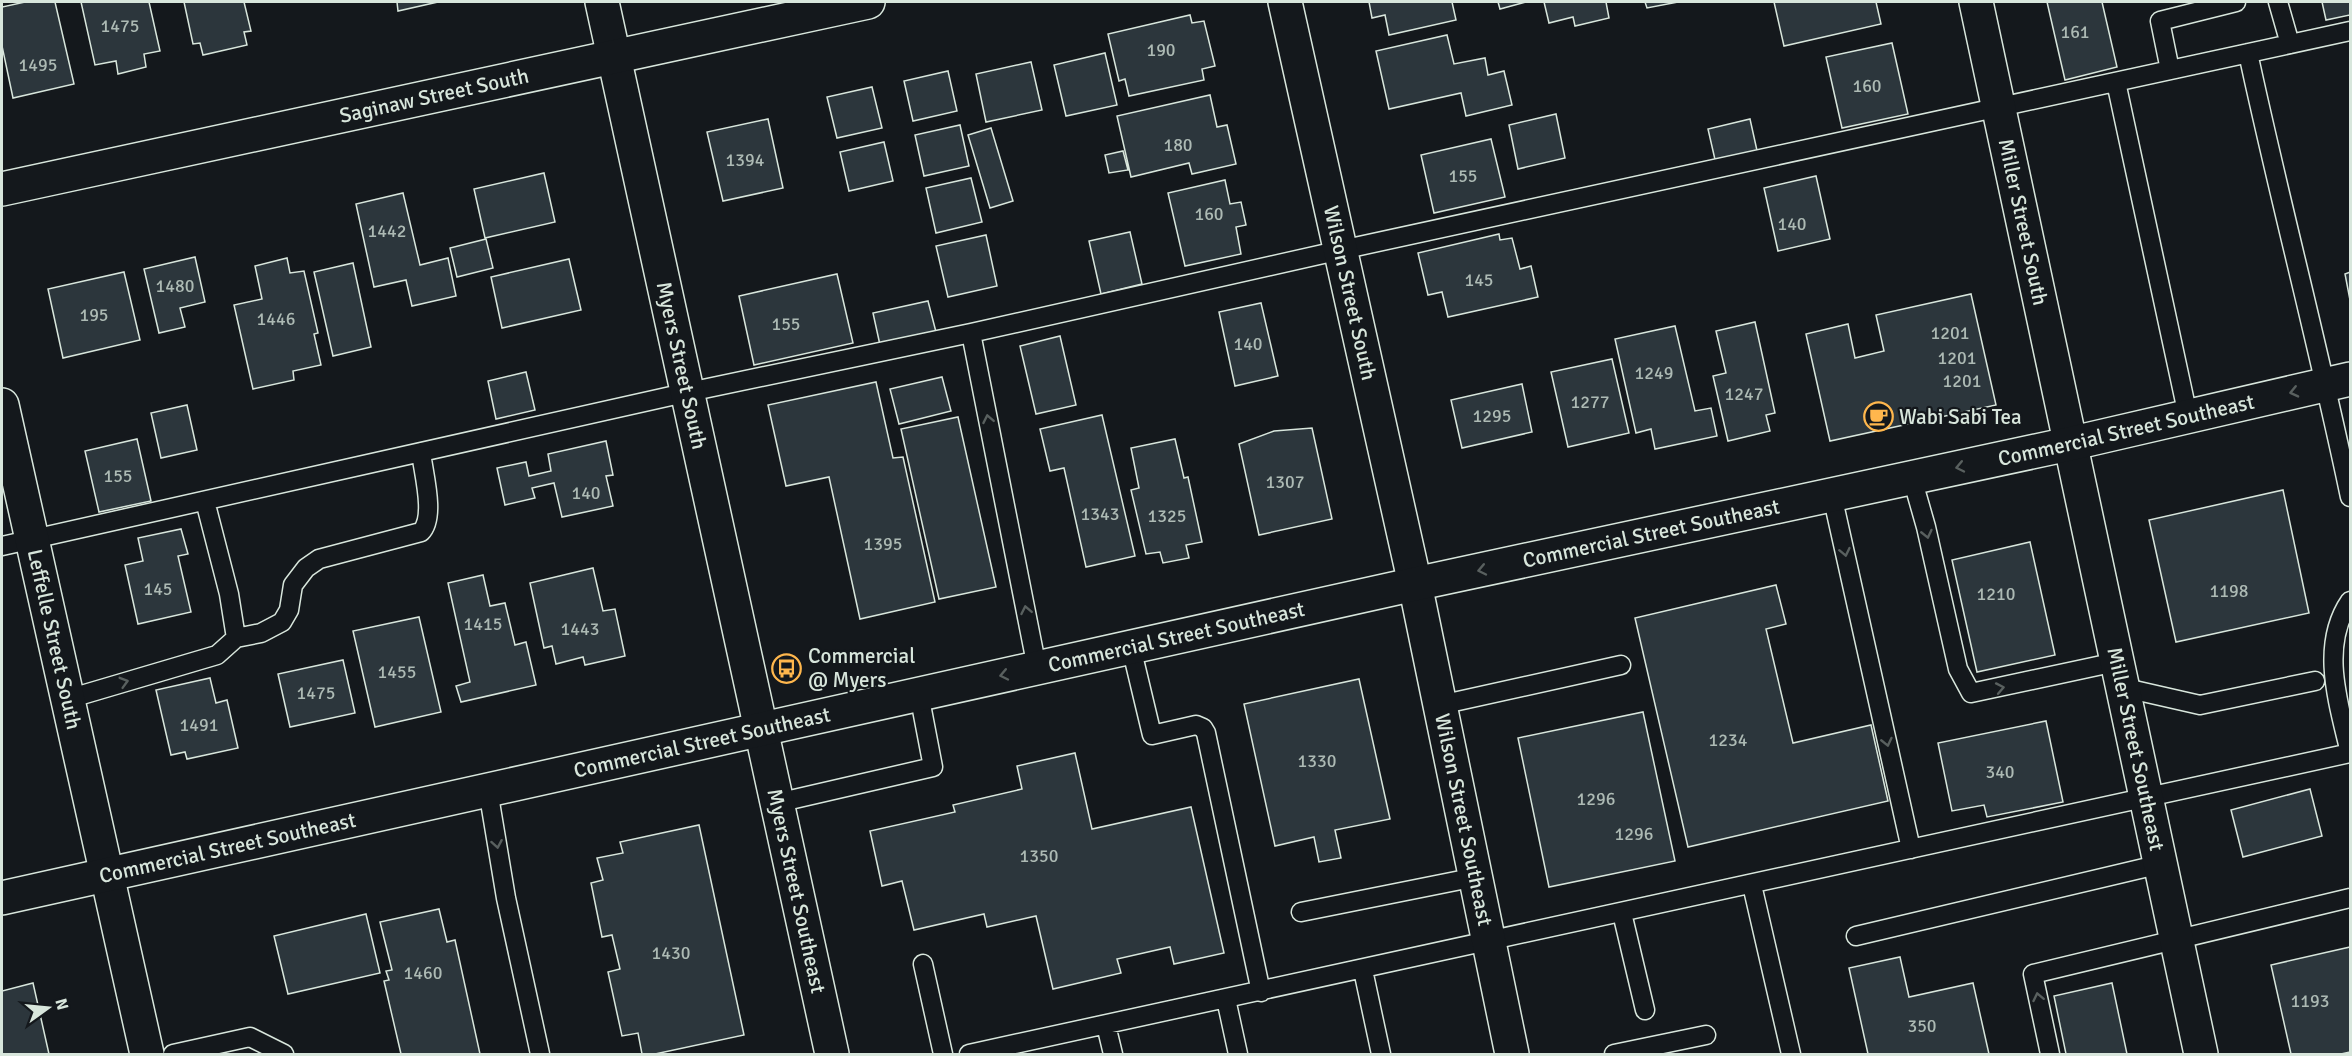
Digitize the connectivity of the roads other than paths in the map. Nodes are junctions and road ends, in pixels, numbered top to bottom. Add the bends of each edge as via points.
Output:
1 (602, 2) edge
2 (868, 2) edge
3 (1285, 2) edge
4 (1976, 2) edge
5 (2236, 2) edge
6 (2278, 2) edge
7 (2350, 31) edge
8 (2290, 44) junction
9 (2248, 53) junction
10 (615, 57) junction
11 (2170, 70) junction
12 (2116, 82) junction
13 (1998, 107) junction
14 (2, 189) edge
15 (1341, 250) junction
16 (970, 333) junction
17 (2338, 381) edge
18 (689, 392) junction
19 (2, 405) edge
20 (2188, 416) junction
21 (2069, 444) junction
22 (421, 452) junction
23 (1912, 478) junction
24 (1832, 495) junction
25 (2350, 497) edge
26 (205, 501) junction
27 (16, 542) edge
28 (1415, 584) junction
29 (2350, 601) edge
30 (236, 638) junction
31 (1131, 647) junction
32 (1621, 664) dead end
33 (1037, 668) junction
34 (2119, 675) junction
35 (2315, 681) dead end
36 (919, 694) junction
37 (68, 699) junction
38 (1440, 705) junction
39 (760, 729) junction
40 (2350, 753) edge
41 (488, 790) junction
42 (2145, 797) junction
43 (777, 803) junction
44 (1911, 849) junction
45 (2161, 864) junction
46 (107, 874) junction
47 (1476, 877) junction
48 (1752, 885) junction
49 (2, 898) edge
50 (2350, 898) edge
51 (1301, 912) dead end
52 (1623, 913) junction
53 (1856, 936) dead end
54 (2176, 938) junction
55 (1490, 943) junction
56 (923, 964) dead end
57 (1363, 970) junction
58 (1261, 992) junction
59 (1226, 999) junction
60 (1645, 1010) dead end
61 (1106, 1025) junction
62 (1706, 1035) dead end
63 (147, 1054) edge
64 (173, 1054) edge
65 (284, 1054) edge
66 (540, 1054) edge
67 (831, 1054) edge
68 (943, 1054) edge
69 (969, 1054) edge
70 (1113, 1054) edge
71 (1238, 1054) edge
72 (1381, 1054) edge
73 (1512, 1054) edge
74 (1614, 1054) edge
75 (1791, 1054) edge
76 (2050, 1054) edge
77 (2201, 1054) edge

1 - 10 street, Myers Street South
2 - 10 street, Saginaw Street South
3 - 15 street, Wilson Street South
4 - 13 street, Miller Street South
5 - 11 lane via 2160,21
6 - 8 lane
7 - 8 lane
8 - 9 lane
9 - 11 lane
9 - 17 lane via 2274,172
10 - 14 street, Saginaw Street South
10 - 18 street, Myers Street South
11 - 12 lane
12 - 13 lane
12 - 20 lane
13 - 15 lane
13 - 21 street, Miller Street South
15 - 16 lane
15 - 28 street, Wilson Street South
16 - 18 lane
33 -> 16 lane
17 -> 20 street, Commercial Street Southeast
17 - 25 lane
18 - 22 lane
18 - 39 street, Myers Street South
19 - 27 street, Leffelle Street South
20 - 21 street, Commercial Street Southeast
21 -> 23 street, Commercial Street Southeast
21 - 34 street, Miller Street Southeast
22 - 26 lane
22 - 30 lane via 429,510 426,527 398,539 320,559 306,568 293,585 289,610 282,622 261,633
23 - 24 street, Commercial Street Southeast
23 -> 34 lane via 1958,669 1971,693
24 -> 28 street, Commercial Street Southeast
24 -> 44 lane
26 - 27 lane
26 - 30 lane
27 - 37 street, Leffelle Street South
28 - 31 street, Commercial Street Southeast
28 - 38 street, Wilson Street Southeast
29 - 40 lane via 2343,612 2333,674
37 -> 30 lane via 217,655
31 - 33 street, Commercial Street Southeast
31 - 58 lane via 1152,735 1196,725 1206,733
32 - 38 lane
33 -> 36 street, Commercial Street Southeast
34 - 35 lane via 2200,705
34 - 42 street, Miller Street Southeast
36 - 39 street, Commercial Street Southeast
36 - 43 lane via 933,767
37 - 46 street, Leffelle Street South
38 - 47 street, Wilson Street Southeast
39 - 41 street, Commercial Street Southeast
39 - 43 street, Myers Street Southeast
40 - 42 lane
41 - 46 street, Commercial Street Southeast
41 -> 66 lane via 506,898
42 - 44 lane
42 - 45 street, Miller Street Southeast
43 - 67 street, Myers Street Southeast
44 - 48 lane
45 - 53 lane
45 - 54 street, Miller Street Southeast
46 - 49 street, Commercial Street Southeast
46 - 63 street, Leffelle Street South
47 - 51 lane
47 - 55 street, Wilson Street Southeast
48 - 52 lane
48 - 75 lane
50 - 54 lane
52 - 55 lane
52 - 60 lane
76 -> 54 lane via 2033,974
54 - 77 street, Miller Street Southeast
55 - 57 lane
55 - 73 street, Wilson Street Southeast
56 - 68 lane
57 - 58 lane
57 - 72 lane
58 - 59 lane
59 - 61 lane
59 - 71 lane
61 - 69 lane
61 - 70 lane
62 - 74 lane
64 - 65 lane via 250,1037

